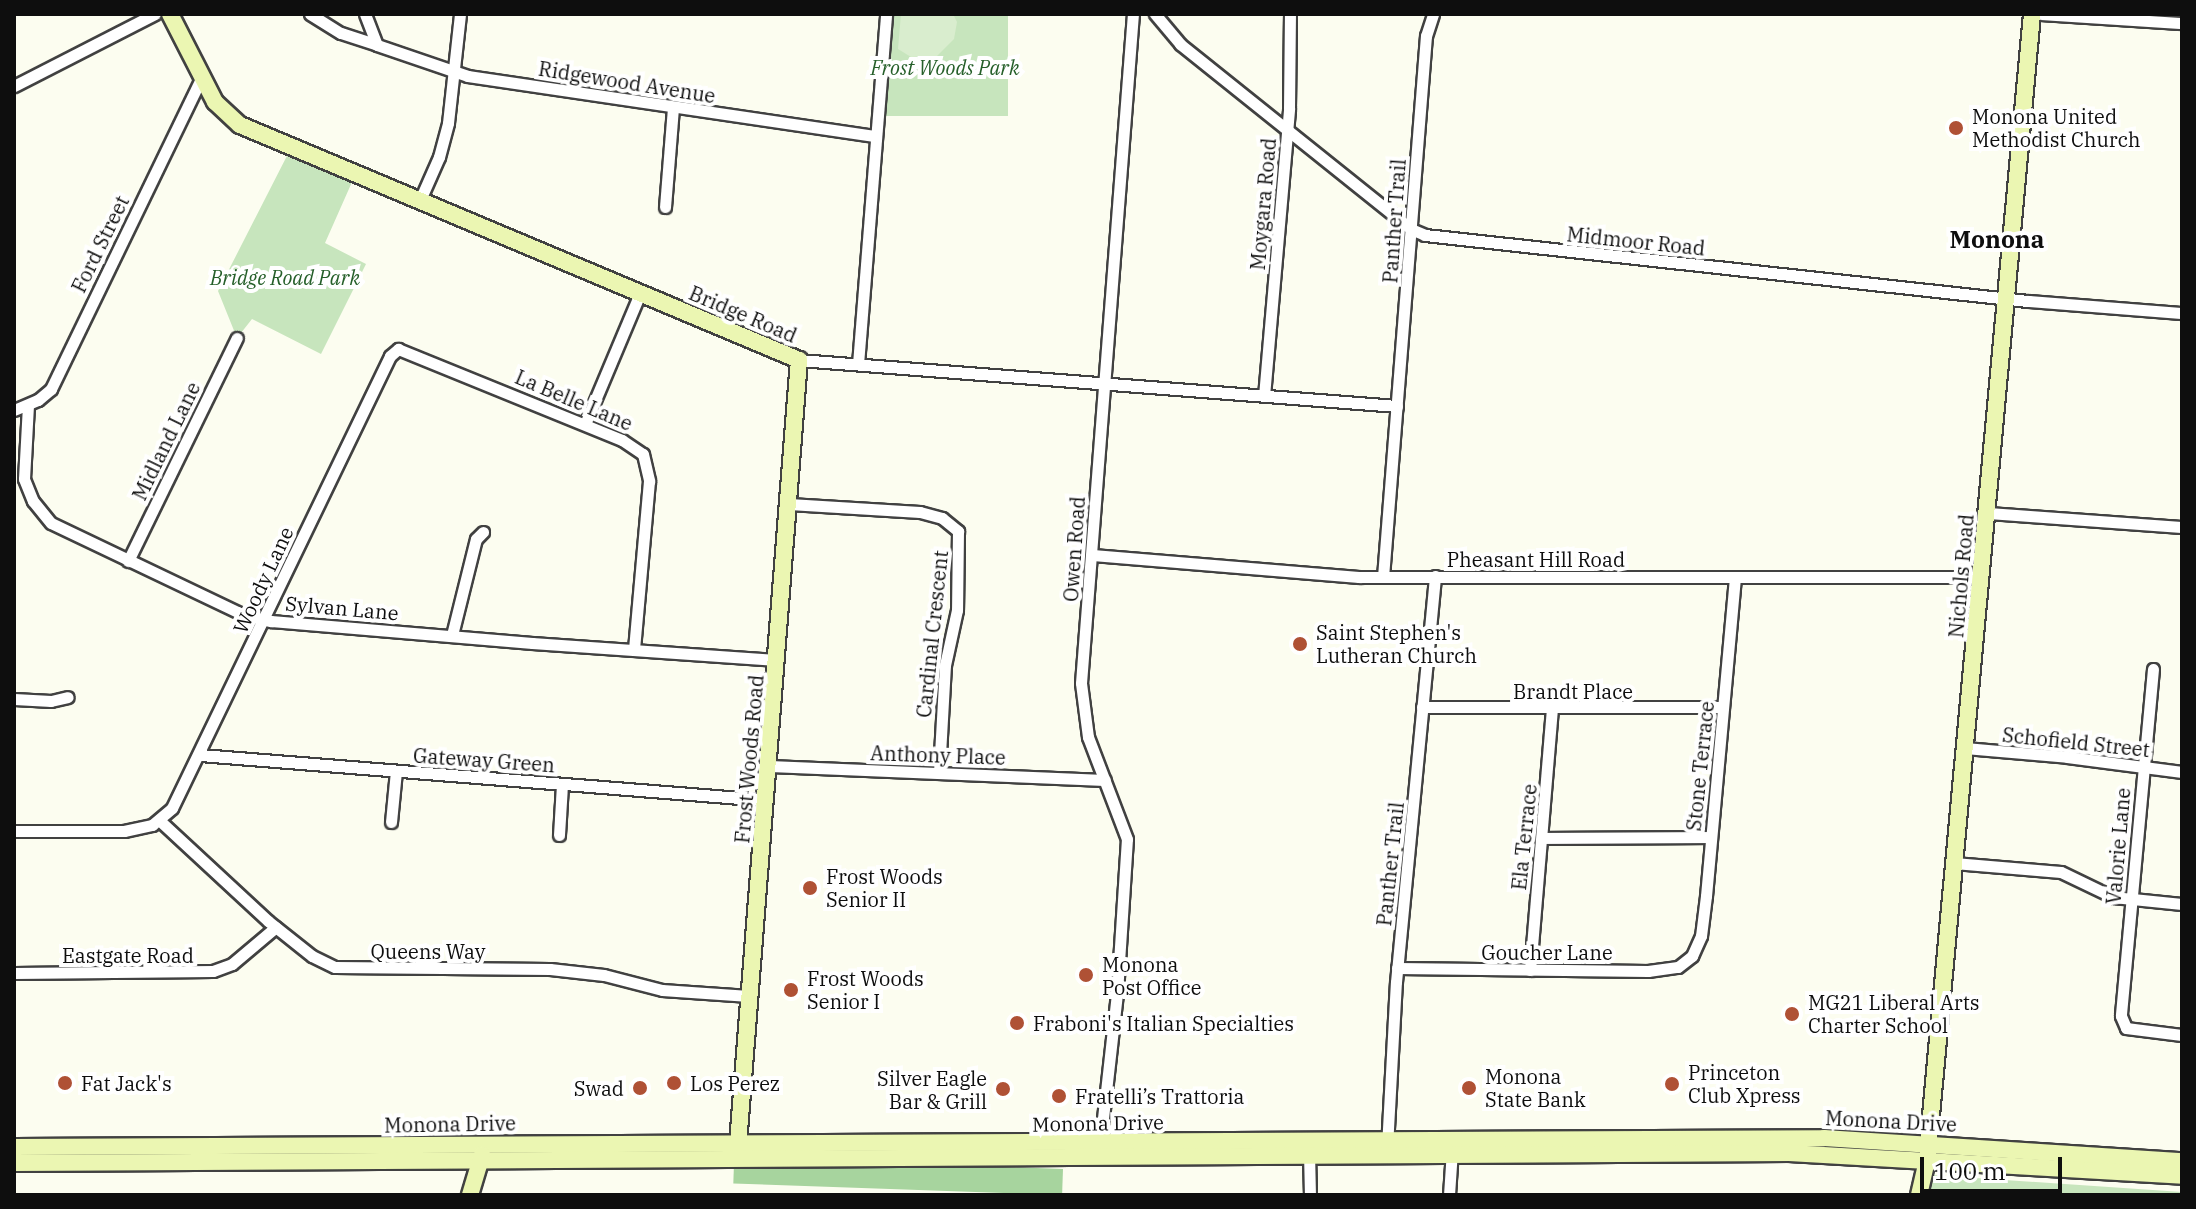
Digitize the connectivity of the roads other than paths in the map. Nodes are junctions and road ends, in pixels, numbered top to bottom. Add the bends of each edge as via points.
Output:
1 (155, 14) edge
2 (170, 14) edge
3 (310, 14) edge
4 (365, 14) edge
5 (460, 14) edge
6 (886, 14) edge
7 (1133, 14) edge
8 (1144, 14) edge
9 (1290, 14) edge
10 (1433, 14) edge
11 (2032, 14) edge
12 (2042, 14) edge
13 (1158, 18) edge
14 (2182, 23) edge
15 (377, 45) junction
16 (455, 72) junction
17 (202, 77) junction
18 (14, 86) edge
19 (673, 108) junction
20 (1287, 128) junction
21 (876, 136) junction
22 (420, 200) junction
23 (665, 207) dead end
24 (1411, 229) junction
25 (640, 293) junction
26 (2007, 299) junction
27 (2182, 313) edge
28 (237, 338) dead end
29 (395, 352) joint
30 (799, 360) junction
31 (858, 364) junction
32 (1106, 383) junction
33 (1264, 396) junction
34 (28, 405) junction
35 (1397, 406) junction
36 (14, 410) edge
37 (585, 424) junction
38 (789, 504) junction
39 (1987, 513) junction
40 (2182, 527) edge
41 (483, 532) dead end
42 (1092, 555) junction
43 (128, 561) junction
44 (1435, 576) junction
45 (1383, 577) junction
46 (1735, 577) junction
47 (1981, 577) junction
48 (265, 620) junction
49 (452, 635) junction
50 (634, 649) junction
51 (777, 660) junction
52 (2153, 669) dead end
53 (68, 697) dead end
54 (14, 699) edge
55 (1422, 707) junction
56 (1723, 707) junction
57 (1552, 709) junction
58 (1965, 748) junction
59 (200, 755) junction
60 (769, 766) junction
61 (2144, 767) junction
62 (396, 771) junction
63 (2182, 772) edge
64 (939, 773) junction
65 (1105, 780) junction
66 (562, 784) junction
67 (766, 800) junction
68 (159, 820) junction
69 (391, 822) dead end
70 (14, 831) edge
71 (559, 835) dead end
72 (1711, 837) junction
73 (1542, 838) junction
74 (1954, 863) junction
75 (2131, 901) junction
76 (2182, 904) edge
77 (276, 927) junction
78 (1692, 956) joint
79 (1397, 968) junction
80 (1530, 970) junction
81 (14, 973) edge
82 (749, 996) junction
83 (2182, 1035) edge
84 (1453, 1138) junction
85 (485, 1143) junction
86 (1105, 1146) junction
87 (14, 1147) edge
88 (1387, 1147) junction
89 (1310, 1149) junction
90 (1928, 1150) junction
91 (738, 1153) junction
92 (1451, 1157) junction
93 (481, 1161) junction
94 (2182, 1161) edge
95 (14, 1163) edge
96 (2182, 1176) edge
97 (470, 1195) edge
98 (1310, 1195) edge
99 (1449, 1195) edge
100 (1919, 1195) edge

1 - 18 street
2 - 17 street, Bridge Road
3 - 15 street, Ridgewood Avenue via 341,33
4 - 15 street
5 - 16 street
6 - 21 street
7 - 32 street, Owen Road
8 - 13 street, Midmoor Road
9 - 20 street, Moygara Road
10 - 24 street, Panther Trail via 1426,36
11 - 26 street, Nichols Road
12 - 14 street
13 - 20 street, Midmoor Road via 1180,44
15 - 16 street, Ridgewood Avenue
16 - 19 street, Ridgewood Avenue
16 - 22 street via 441,148
17 - 22 street, Bridge Road via 221,112 240,125
17 - 34 street, Ford Street via 51,389
19 - 21 street, Ridgewood Avenue
19 - 23 street
20 - 24 street, Midmoor Road
20 - 33 street, Moygara Road
21 - 31 street
22 - 25 street, Bridge Road
24 - 26 street, Midmoor Road via 1425,235
24 - 35 street, Panther Trail
25 - 30 street, Bridge Road
25 - 37 street
26 - 27 street, Midmoor Road
26 - 39 street, Nichols Road
28 - 43 street, Midland Lane
29 - 37 street, La Belle Lane via 411,352
29 - 48 street, Woody Lane
30 - 31 street, Bridge Road
30 - 38 street, Frost Woods Road
31 - 32 street, Bridge Road
32 - 33 street, Bridge Road
32 - 42 street, Owen Road
33 - 35 street, Bridge Road
34 - 36 street, Ford Street
34 - 43 street, Sylvan Lane via 24,479 33,501 51,523
35 - 45 street, Panther Trail
37 - 50 street, La Belle Lane via 636,446 647,462
38 - 51 street, Frost Woods Road
38 - 64 street, Cardinal Crescent via 932,514 958,531 958,602 945,665
39 - 40 street
39 - 47 street, Nichols Road
41 - 49 street via 476,539
42 - 45 street, Pheasant Hill Road
42 - 65 street, Owen Road via 1081,701
43 - 48 street, Sylvan Lane via 208,600
44 - 45 street, Pheasant Hill Road
44 - 46 street, Pheasant Hill Road
44 - 55 street, Panther Trail
46 - 47 street, Pheasant Hill Road
46 - 56 street, Stone Terrace
47 - 58 street, Nichols Road
48 - 49 street, Sylvan Lane
48 - 59 street, Woody Lane
49 - 50 street, Sylvan Lane
50 - 51 street, Sylvan Lane
51 - 60 street, Frost Woods Road
52 - 61 street, Valorie Lane
53 - 54 street
55 - 57 street, Brandt Place
55 - 79 street, Panther Trail
56 - 57 street, Brandt Place
56 - 72 street, Stone Terrace
57 - 73 street, Ela Terrace
58 - 61 street, Schofield Street
58 - 74 street, Nichols Road
59 - 62 street, Gateway Green
59 - 68 street, Woody Lane via 179,797
60 - 64 street, Anthony Place
60 - 67 street, Frost Woods Road
61 - 63 street, Schofield Street
61 - 75 street, Valorie Lane
62 - 66 street, Gateway Green
62 - 69 street
64 - 65 street, Anthony Place
65 - 86 street, Owen Road via 1127,839
66 - 67 street, Gateway Green
66 - 71 street
67 - 82 street, Frost Woods Road
68 - 70 street via 114,831
68 - 77 street, Queens Way
72 - 73 street
72 - 78 street, Stone Terrace via 1701,936
73 - 80 street, Ela Terrace
74 - 75 street via 2061,872
74 - 90 street, Nichols Road
75 - 76 street
75 - 83 street, Valorie Lane via 2123,1026
77 - 81 street, Eastgate Road via 232,964 201,973
77 - 82 street, Queens Way via 312,956 344,969 550,969 604,975 662,990
78 - 80 street, Goucher Lane via 1678,967 1648,971
79 - 80 street, Goucher Lane
79 - 88 street, Panther Trail
82 - 91 street, Frost Woods Road
84 - 88 street, Monona Drive
84 - 90 street, Monona Drive via 1824,1138
84 - 92 street
85 - 87 street, Monona Drive
85 - 91 street, Monona Drive
85 - 93 street
86 - 89 street, Monona Drive
86 - 91 street, Monona Drive
88 - 89 street, Monona Drive
88 - 92 street, Monona Drive
89 - 98 street
90 - 92 street, Monona Drive
90 - 94 street, Monona Drive
90 - 96 street, Monona Drive
90 - 100 street, Nichols Road
91 - 93 street, Monona Drive
92 - 99 street
93 - 95 street, Monona Drive
93 - 97 street

